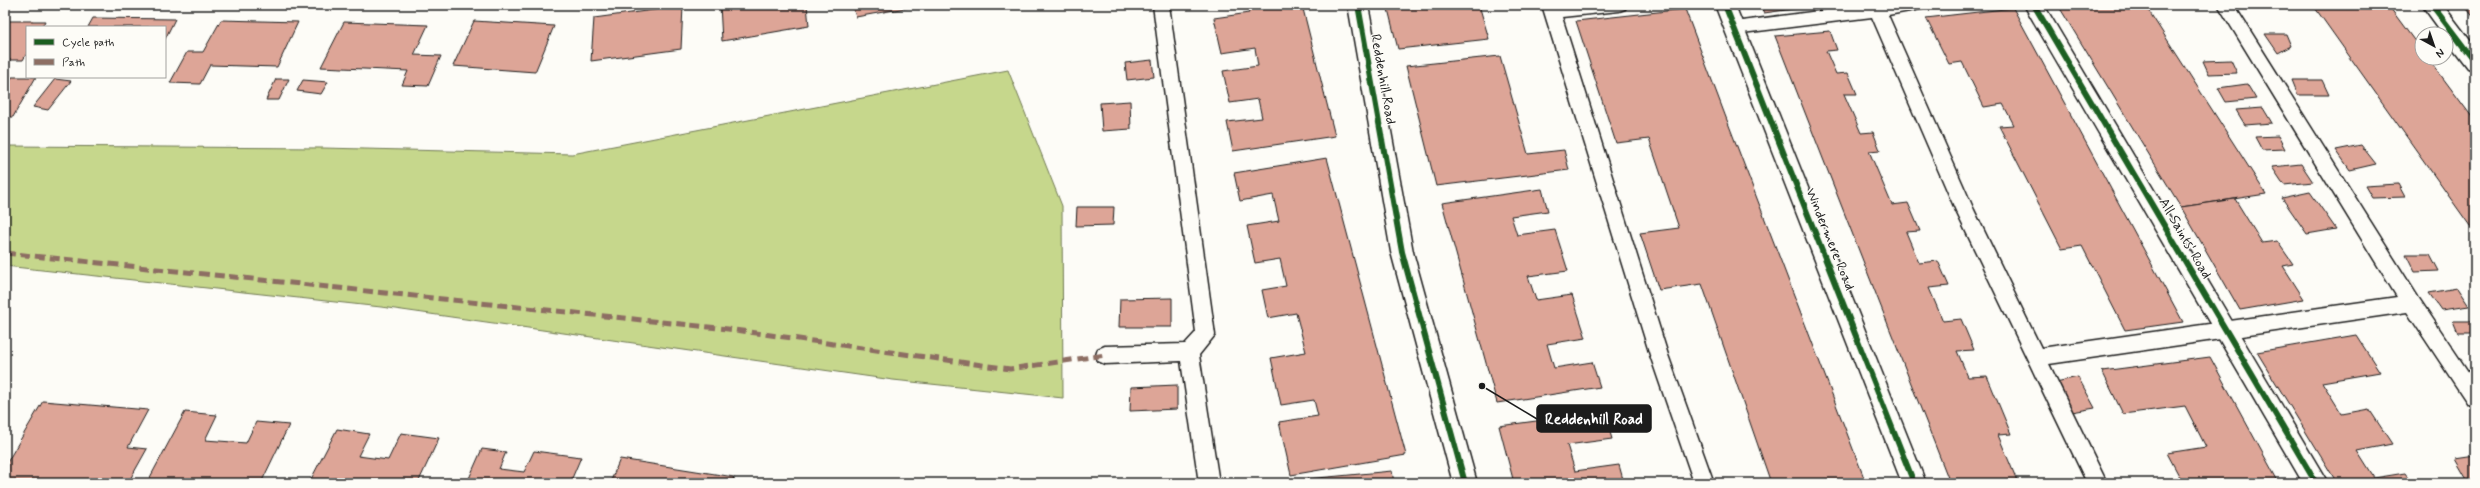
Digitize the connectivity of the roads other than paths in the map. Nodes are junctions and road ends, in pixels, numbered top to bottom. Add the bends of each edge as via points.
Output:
1 (1160, 5) edge
2 (1358, 5) edge
3 (1619, 5) edge
4 (1725, 5) edge
5 (1915, 5) edge
6 (2034, 5) edge
7 (2226, 5) edge
8 (2432, 5) edge
9 (1551, 9) edge
10 (1877, 9) junction
11 (1734, 28) junction
12 (2475, 62) edge
13 (2411, 303) junction
14 (2226, 331) junction
15 (1188, 352) junction
16 (1105, 355) dead end
17 (2037, 357) junction
18 (2475, 398) edge
19 (1209, 483) edge
20 (1465, 483) edge
21 (1704, 483) edge
22 (1914, 483) edge
23 (2097, 483) edge
24 (2316, 483) edge

1 - 15 lane via 1206,335
2 - 20 street, Reddenhill Road via 1402,252
3 - 9 lane
4 - 11 street, Windermere Road
5 - 10 lane
6 - 14 street, All Saints' Road
7 - 13 lane
8 - 12 street
9 - 21 lane via 1659,355
10 - 11 lane
10 - 17 lane via 1965,211
11 - 22 street, Windermere Road
13 - 14 lane
13 - 18 lane
14 - 17 lane
14 - 24 street, All Saints' Road
15 - 16 lane
15 - 19 lane
17 - 23 lane

